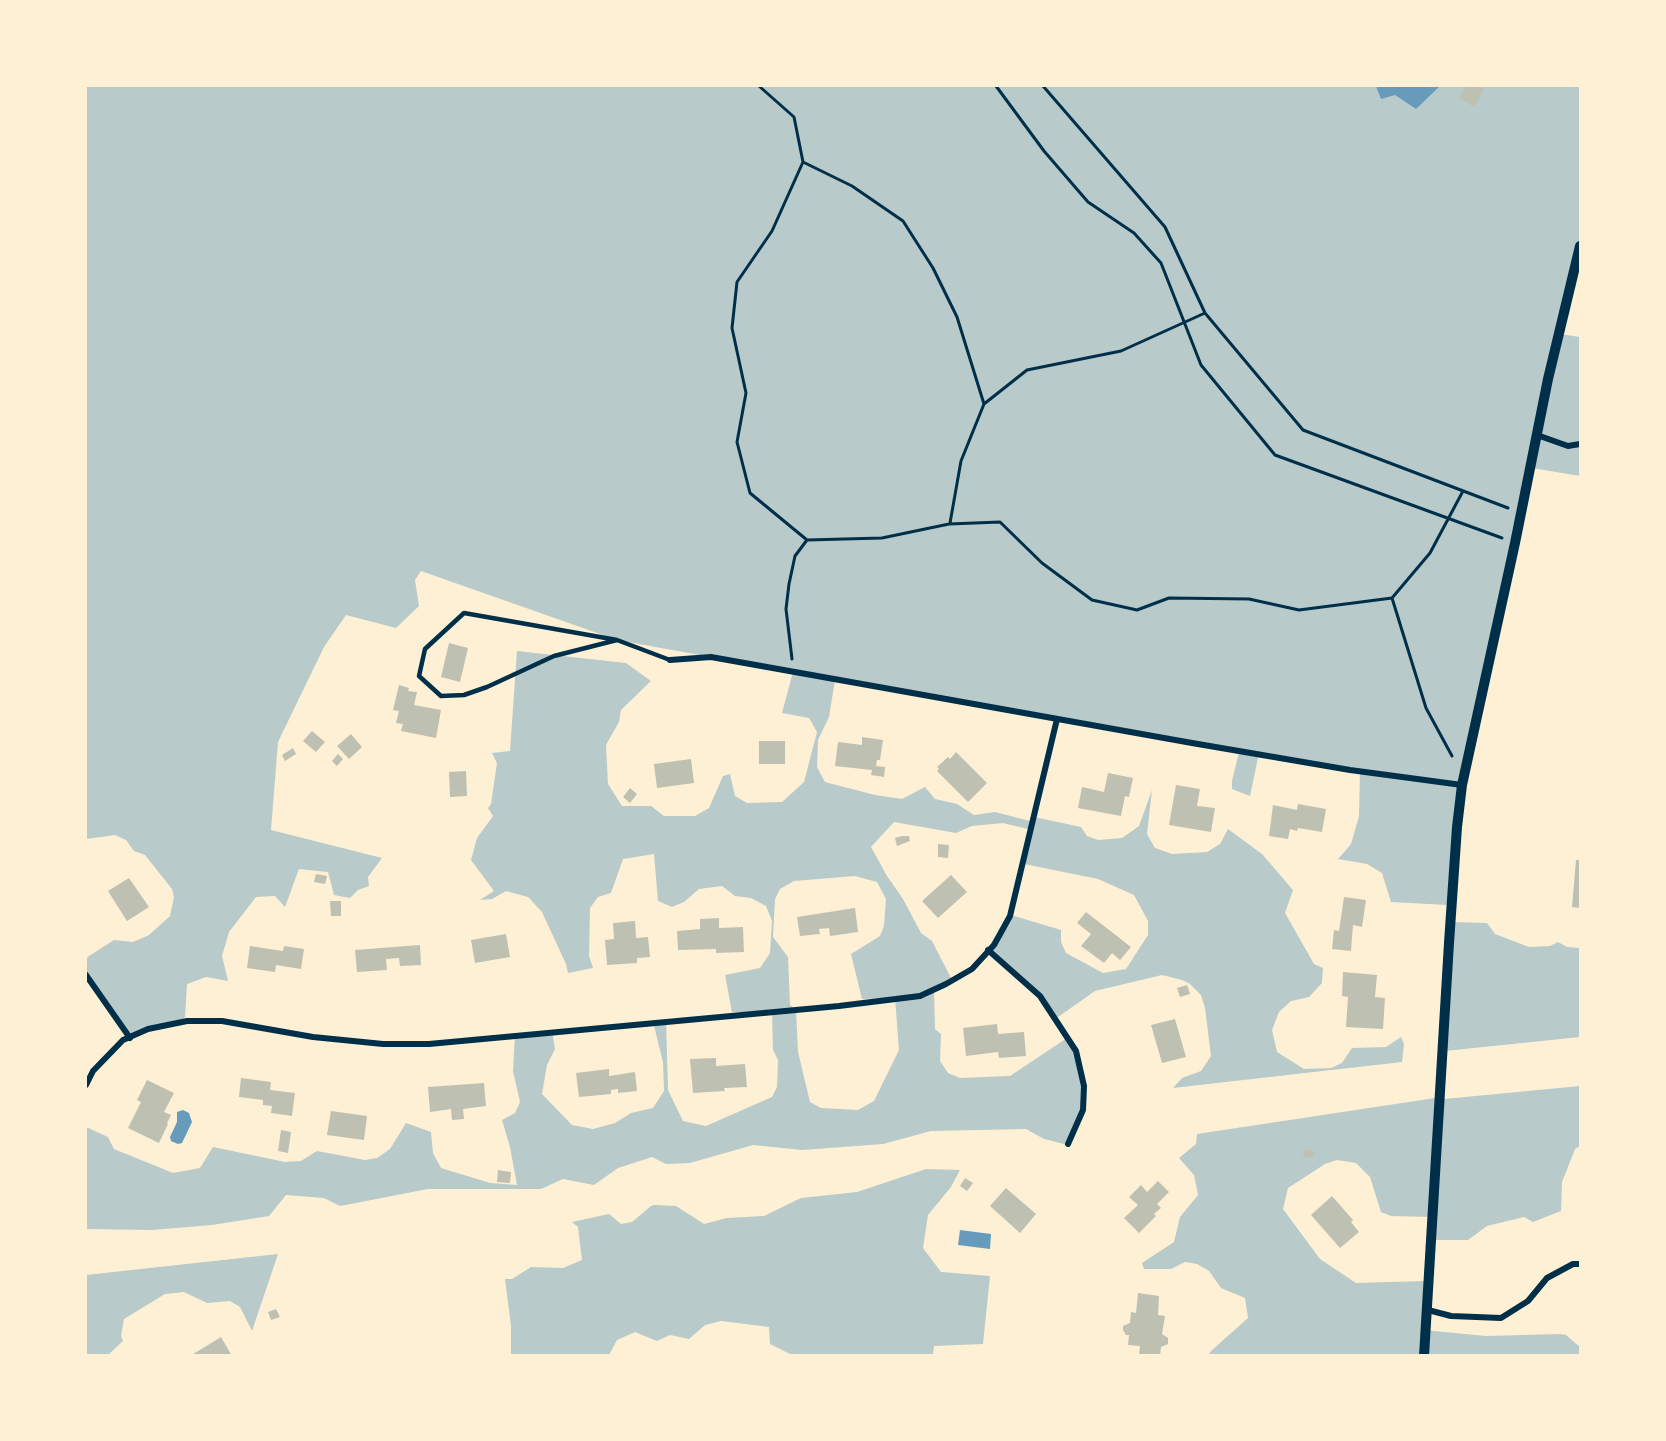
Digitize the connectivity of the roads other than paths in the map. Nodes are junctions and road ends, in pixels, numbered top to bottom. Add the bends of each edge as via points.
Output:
1 (1581, 246) edge
2 (1537, 435) junction
3 (1581, 444) edge
4 (617, 640) junction
5 (670, 660) joint
6 (1057, 718) junction
7 (1462, 785) junction
8 (988, 950) junction
9 (86, 975) edge
10 (130, 1038) junction
11 (86, 1084) edge
12 (1068, 1144) dead end
13 (1581, 1264) edge
14 (1428, 1310) junction
15 (1424, 1356) edge

1 - 2 street
2 - 3 street via 1568,446
2 - 7 street
4 - 4 lane via 464,613 424,649 419,676 441,696 464,695 554,656
4 - 5 lane
5 - 6 street via 711,657
6 - 7 street via 1350,770
6 - 8 street via 1010,916
7 - 14 street
8 - 10 street via 972,969 920,996 839,1006 429,1044 313,1037 222,1021 187,1021 148,1029
8 - 12 street via 1040,996 1076,1051 1084,1086 1083,1110
9 - 10 street
10 - 11 street via 123,1040 93,1071
13 - 14 street via 1573,1264 1547,1278 1528,1301 1501,1318 1451,1316
14 - 15 street

